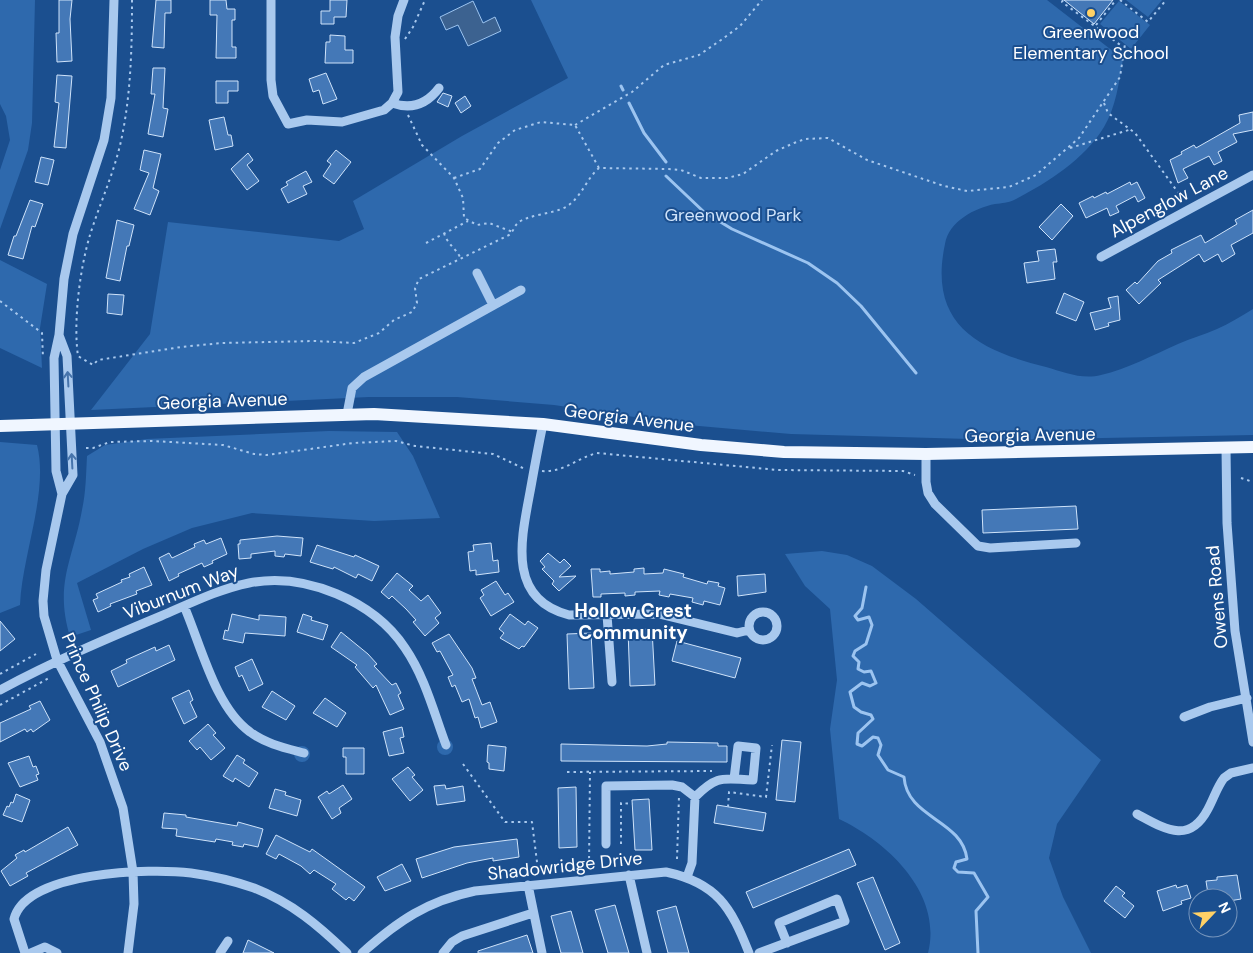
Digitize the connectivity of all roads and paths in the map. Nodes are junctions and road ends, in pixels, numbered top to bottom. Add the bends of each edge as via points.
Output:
1 (114, 0) edge
2 (132, 0) edge
3 (271, 0) edge
4 (404, 0) edge
5 (425, 0) edge
6 (762, 0) edge
7 (1063, 0) edge
8 (1116, 0) edge
9 (1120, 0) edge
10 (1166, 0) edge
11 (1096, 25) junction
12 (404, 41) dead end
13 (439, 88) dead end
14 (392, 103) junction
15 (1104, 103) junction
16 (408, 105) junction
17 (576, 125) junction
18 (1132, 129) junction
19 (1067, 149) junction
20 (599, 168) junction
21 (1253, 175) edge
22 (454, 178) junction
23 (1189, 210) junction
24 (468, 221) junction
25 (513, 232) junction
26 (444, 233) junction
27 (426, 243) dead end
28 (1101, 257) dead end
29 (461, 259) junction
30 (477, 273) dead end
31 (521, 290) dead end
32 (0, 301) edge
33 (494, 305) junction
34 (42, 333) dead end
35 (59, 335) junction
36 (347, 414) junction
37 (543, 424) junction
38 (55, 425) junction
39 (70, 425) junction
40 (0, 426) edge
41 (1253, 447) edge
42 (86, 448) dead end
43 (1226, 448) junction
44 (926, 454) junction
45 (525, 469) dead end
46 (541, 471) dead end
47 (915, 475) dead end
48 (1241, 478) dead end
49 (1253, 482) edge
50 (62, 494) junction
51 (1076, 542) dead end
52 (184, 606) junction
53 (607, 615) junction
54 (749, 630) dead end
55 (36, 654) dead end
56 (57, 660) junction
57 (0, 674) edge
58 (49, 678) dead end
59 (612, 682) dead end
60 (0, 690) edge
61 (1246, 698) junction
62 (0, 705) edge
63 (1184, 717) dead end
64 (1253, 742) edge
65 (446, 745) dead end
66 (304, 753) dead end
67 (463, 764) dead end
68 (1253, 768) edge
69 (717, 771) dead end
70 (567, 772) dead end
71 (590, 772) junction
72 (734, 779) dead end
73 (680, 794) dead end
74 (696, 797) junction
75 (633, 804) dead end
76 (1137, 814) dead end
77 (606, 844) dead end
78 (621, 844) dead end
79 (677, 859) dead end
80 (589, 865) dead end
81 (538, 870) dead end
82 (134, 872) junction
83 (629, 875) junction
84 (687, 877) junction
85 (528, 885) junction
86 (533, 913) junction
87 (228, 941) dead end
88 (787, 943) junction
89 (24, 953) edge
90 (31, 953) edge
91 (57, 953) edge
92 (128, 953) edge
93 (220, 953) edge
94 (347, 953) edge
95 (362, 953) edge
96 (443, 953) edge
97 (542, 953) edge
98 (647, 953) edge
99 (749, 953) edge
100 (759, 953) edge

1 - 35 street, Prince Philip Drive via 111,98 104,140 73,234 64,279
2 - 29 path via 127,109 121,142 90,236 78,301 78,356 93,365 98,360 222,343 354,342 379,333 394,320 412,312 419,278
3 - 14 street via 273,96 288,124 307,120 342,122 377,113
4 - 14 street via 395,37 398,92
5 - 12 path
6 - 17 path via 740,26 721,40 698,55 664,65 632,92
7 - 11 path
8 - 11 path
9 - 10 path via 1148,22
11 - 15 path via 1124,45 1120,77
13 - 16 street via 426,103
14 - 16 street
15 - 18 path via 1108,113
15 - 19 path
16 - 22 path via 410,122 422,146
17 - 20 path
17 - 22 path via 541,122 515,130 498,144 480,169
18 - 19 path
18 - 23 path
19 - 20 path via 1036,175 1009,187 967,191 867,160 828,138 800,141 776,151 743,174 727,178 701,178 682,170
20 - 25 path via 578,198 566,207 516,223
21 - 23 street, Alpenglow Lane
22 - 24 path via 462,198 462,214
23 - 28 street, Alpenglow Lane
24 - 25 path via 477,225 489,223
24 - 26 path
25 - 29 path
26 - 27 path
26 - 29 path
30 - 33 street
31 - 33 street
32 - 34 path
33 - 36 street via 357,382 350,394
35 - 38 street, Prince Philip Drive via 54,358
39 -> 35 street, Prince Philip Drive via 67,356
36 - 37 main road, Georgia Avenue
36 - 39 main road, Georgia Avenue
37 - 44 main road, Georgia Avenue via 760,450
37 - 53 street via 522,539 525,578 537,598 557,612 580,616
38 - 39 main road, Georgia Avenue
38 - 40 main road, Georgia Avenue
38 - 50 street, Prince Philip Drive via 56,471
50 -> 39 street, Prince Philip Drive via 73,475
41 - 43 main road, Georgia Avenue
42 - 45 path via 110,442 152,441 223,445 267,455 353,443 396,442 493,454
43 - 44 main road, Georgia Avenue
43 - 61 street, Owens Road via 1227,523 1235,631
44 - 51 street via 928,493 934,504 978,546
46 - 47 path via 562,469 597,453 778,470 903,471
48 - 49 path
50 - 56 street, Prince Philip Drive via 43,601 47,630
52 - 56 street, Viburnum Way
52 - 65 street, Viburnum Way via 250,583 283,581 320,588 351,602 382,622 405,647 422,677
52 - 66 street via 220,694 232,715 249,732 267,742
53 - 54 street via 659,614 736,633
53 - 59 street
55 - 57 path
56 - 60 street, Viburnum Way
56 - 82 street, Prince Philip Drive via 108,762 123,808
58 - 62 path
61 - 63 street
61 - 64 street, Owens Road
67 - 81 path via 506,822 532,822
68 - 76 street via 1224,778 1200,822 1193,828 1166,829
69 - 71 path
70 - 71 path
71 - 80 path
72 - 74 street via 718,779
73 - 79 path
74 - 77 street via 682,787 672,785 606,786
74 - 84 street via 692,863
75 - 78 path via 621,803
82 - 89 street via 64,881 25,901 14,919
82 - 92 street, Prince Philip Drive via 134,911
82 - 94 street via 190,873 227,879 255,889 313,920
83 - 84 street, Shadowridge Drive via 666,872
83 - 85 street, Shadowridge Drive
83 - 98 street
84 - 99 street, Shadowridge Drive via 701,883 729,909
85 - 86 street
85 - 95 street, Shadowridge Drive via 452,896 430,905 392,926
86 - 96 street via 462,936
86 - 97 street
87 - 93 street
88 - 88 street via 845,921 837,899 779,923
88 - 100 street
90 - 91 street via 45,947

